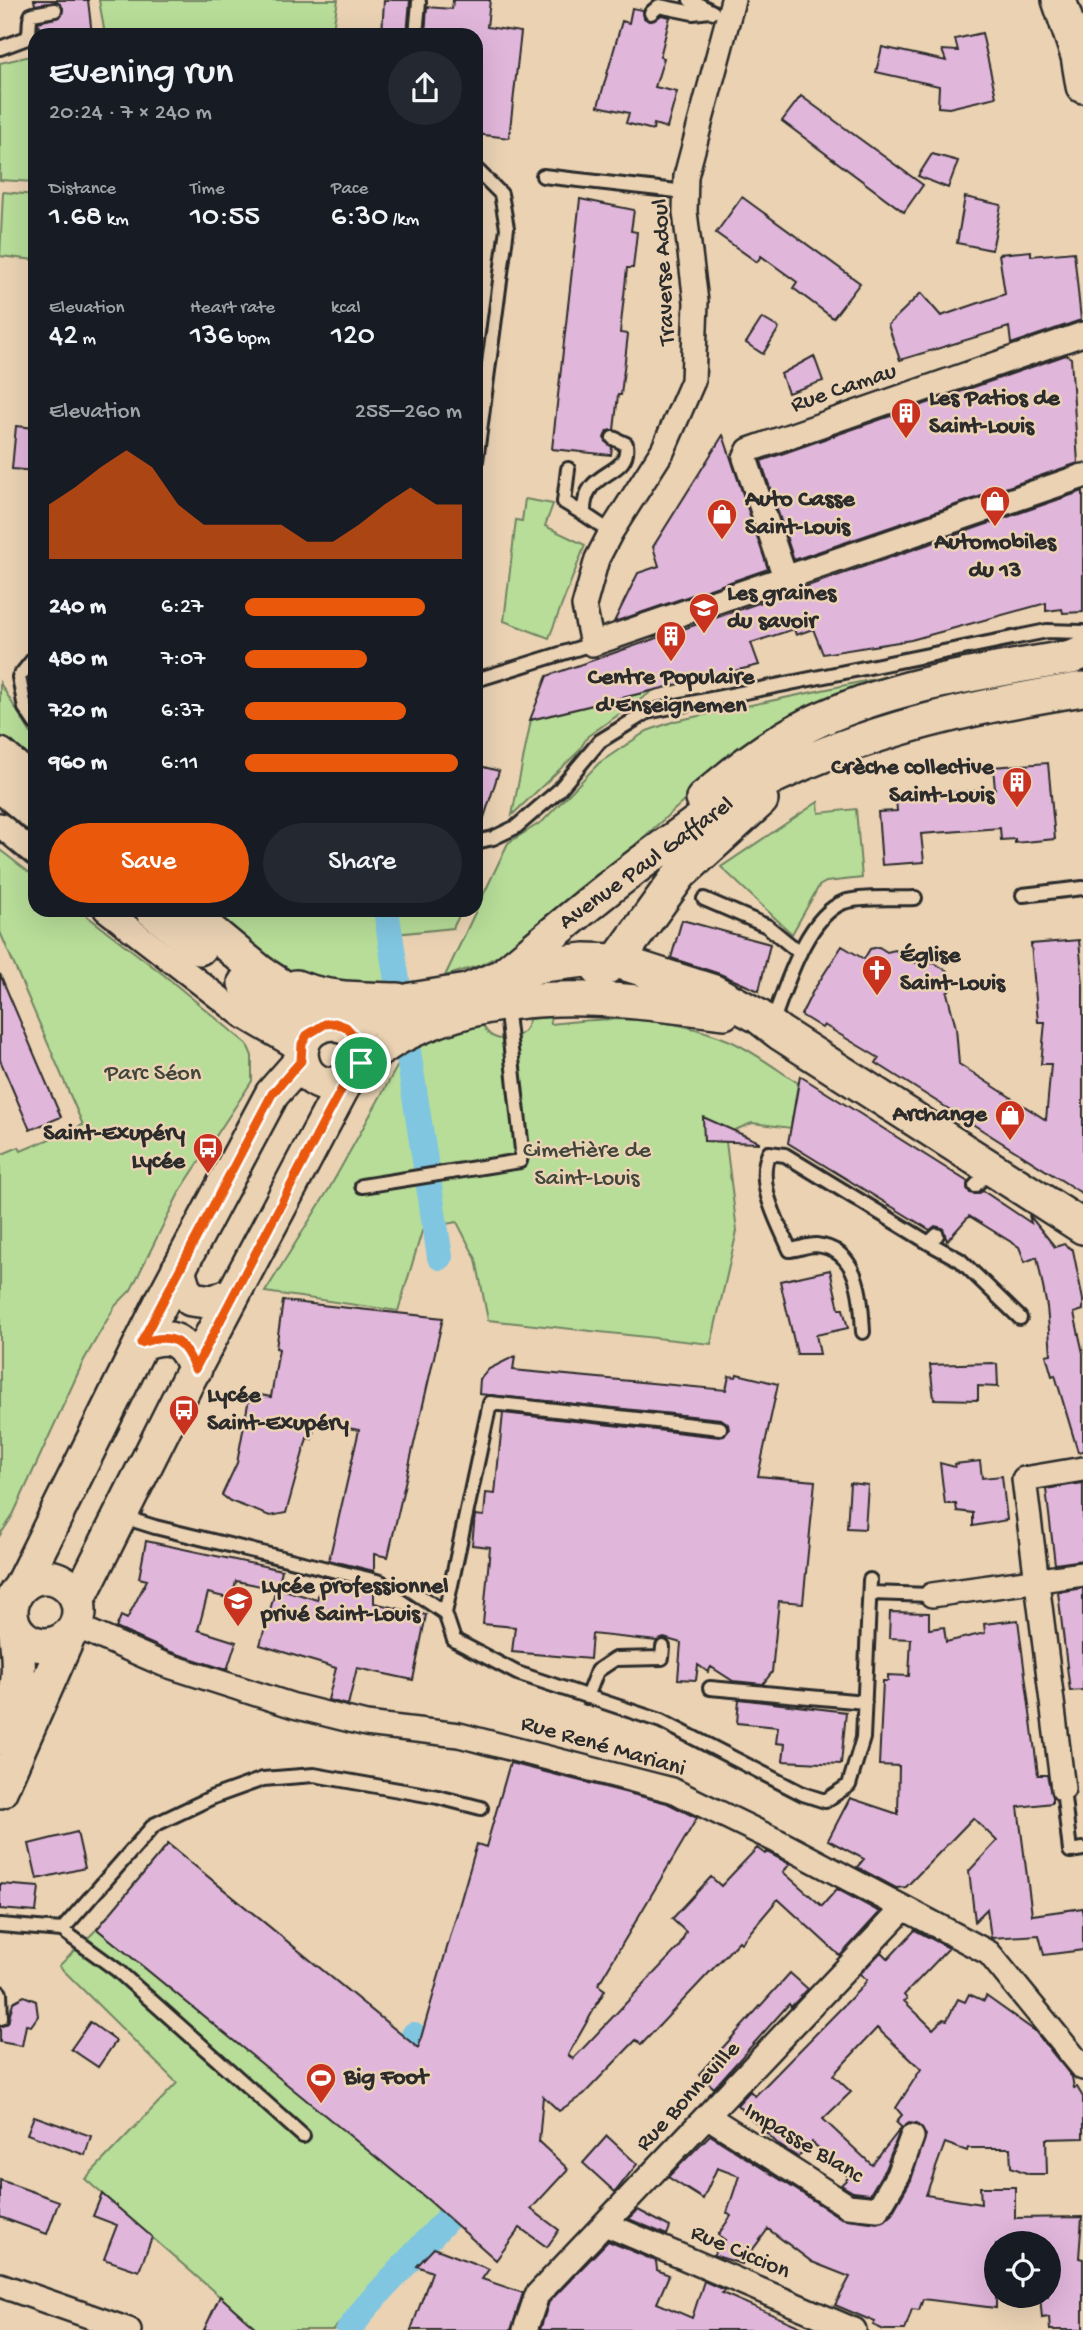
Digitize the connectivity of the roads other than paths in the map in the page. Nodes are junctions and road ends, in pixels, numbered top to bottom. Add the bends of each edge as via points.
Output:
1 (690, 0) edge
2 (1059, 0) edge
3 (419, 2) dead end
4 (725, 8) edge
5 (55, 10) dead end
6 (651, 13) dead end
7 (30, 28) edge
8 (417, 28) edge
9 (28, 37) edge
10 (0, 48) edge
11 (1083, 86) edge
12 (483, 176) edge
13 (543, 176) dead end
14 (685, 192) junction
15 (1083, 334) edge
16 (483, 408) edge
17 (613, 438) dead end
18 (568, 470) dead end
19 (1083, 476) edge
20 (584, 514) junction
21 (611, 532) junction
22 (785, 577) junction
23 (1083, 632) edge
24 (592, 644) junction
25 (1083, 652) edge
26 (28, 666) edge
27 (483, 678) edge
28 (1083, 689) edge
29 (28, 713) edge
30 (0, 755) edge
31 (803, 763) junction
32 (28, 779) edge
33 (0, 785) edge
34 (28, 808) edge
35 (0, 825) edge
36 (483, 840) edge
37 (28, 848) edge
38 (631, 870) junction
39 (1083, 888) edge
40 (1023, 895) dead end
41 (915, 898) dead end
42 (704, 899) dead end
43 (115, 917) edge
44 (161, 917) edge
45 (193, 917) edge
46 (800, 953) junction
47 (617, 961) junction
48 (260, 972) junction
49 (503, 991) junction
50 (556, 997) junction
51 (411, 1000) junction
52 (765, 1021) junction
53 (340, 1025) junction
54 (301, 1052) junction
55 (354, 1072) junction
56 (362, 1186) dead end
57 (1083, 1227) edge
58 (178, 1270) junction
59 (233, 1294) junction
60 (1020, 1318) dead end
61 (863, 1332) dead end
62 (141, 1343) junction
63 (195, 1369) junction
64 (720, 1428) dead end
65 (1083, 1469) edge
66 (120, 1516) junction
67 (1083, 1574) edge
68 (870, 1580) dead end
69 (1036, 1580) junction
70 (381, 1582) dead end
71 (21, 1586) junction
72 (408, 1588) dead end
73 (870, 1593) junction
74 (932, 1595) joint
75 (445, 1613) junction
76 (74, 1621) junction
77 (10, 1630) junction
78 (663, 1647) dead end
79 (710, 1688) dead end
80 (587, 1697) junction
81 (865, 1702) junction
82 (0, 1741) edge
83 (1063, 1789) joint
84 (0, 1791) edge
85 (481, 1808) dead end
86 (1083, 1849) edge
87 (904, 1908) junction
88 (0, 1924) edge
89 (62, 1930) junction
90 (0, 1993) edge
91 (1, 2018) edge
92 (1083, 2068) edge
93 (707, 2116) junction
94 (303, 2136) dead end
95 (912, 2137) dead end
96 (605, 2224) junction
97 (0, 2285) edge
98 (129, 2330) edge
99 (525, 2330) edge
100 (854, 2330) edge

1 - 4 lane
2 - 11 street
3 - 8 lane
4 - 6 lane via 693,13 659,6
4 - 14 street, Traverse Adoul
5 - 7 lane via 32,14
9 - 10 lane
12 - 16 lane via 500,194 507,228
13 - 14 lane
14 - 21 street, Traverse Adoul via 696,302 693,382 663,450
15 - 22 street, Rue Camau via 750,450 745,458
17 - 20 lane via 626,444 627,450 620,467 591,485 583,498
18 - 20 lane via 565,502
19 - 22 street
20 - 21 lane
21 - 24 street, Traverse Adoul via 597,559 584,606
22 - 24 street
23 - 36 lane via 1047,631 647,712 600,741 558,791 516,827
24 - 27 lane
25 - 38 street via 953,677 809,725 737,770
26 - 29 lane via 19,677
28 - 31 street, Avenue Paul Gaffarel via 931,717
30 - 32 street
31 - 38 street, Avenue Paul Gaffarel via 725,803
31 - 47 street, Avenue Paul Gaffarel via 680,874
33 - 34 street
35 - 37 street
38 - 49 street, Avenue Paul Gaffarel
39 - 40 lane
41 - 46 lane via 846,901 826,912
42 - 46 lane via 766,926
43 - 54 street via 243,1016
44 - 54 street via 271,1003
45 - 48 street
46 - 52 lane
47 - 49 street via 542,965
47 - 50 street, Avenue Paul Gaffarel
47 - 52 street via 714,992
48 - 51 street via 309,992
48 - 53 street
49 - 50 street
49 - 51 street via 467,991
49 - 55 street via 398,1037
49 - 56 lane via 520,1161
50 - 52 street via 619,999
51 - 53 street
52 - 57 street via 984,1177
53 - 54 street via 315,1028
53 - 55 street via 360,1042
54 - 55 street via 314,1079 336,1084
54 - 58 street via 272,1094
55 - 59 street
58 - 59 street via 191,1299 214,1302
58 - 62 street
59 - 63 street
60 - 61 lane via 933,1239 785,1155 769,1153 764,1176 790,1250 816,1245 841,1254 859,1283
62 - 63 street via 172,1339 187,1349
62 - 71 street
63 - 66 street
64 - 75 lane via 490,1403
65 - 69 street via 1024,1479
66 - 70 lane
66 - 76 street
67 - 69 street
68 - 73 lane
69 - 74 street
69 - 83 street
71 - 76 street via 30,1580 64,1582
71 - 77 street via 12,1603
72 - 75 lane
73 - 74 lane
73 - 81 lane
75 - 80 lane via 454,1640 517,1673
76 - 77 street via 60,1643 39,1645
76 - 84 street
76 - 87 street, Rue René Mariani via 163,1664 294,1706 366,1724 459,1735 672,1790
77 - 82 street via 19,1663 19,1689
78 - 80 lane via 662,1658 615,1660 597,1671
79 - 81 lane
80 - 81 lane via 661,1721 825,1801 849,1785 863,1738
83 - 86 lane via 1070,1851
85 - 89 lane via 314,1775 262,1779 154,1825
87 - 92 street, Rue René Mariani via 989,1953
87 - 93 street, Rue Bonneville
88 - 89 lane
89 - 94 lane via 117,1970
90 - 91 lane
93 - 95 street, Impasse Blanc via 848,2206 878,2209 898,2175
93 - 96 street, Rue Bonneville
96 - 99 street, Rue Bonneville via 537,2295
96 - 100 street, Rue Ciccion
97 - 98 street

